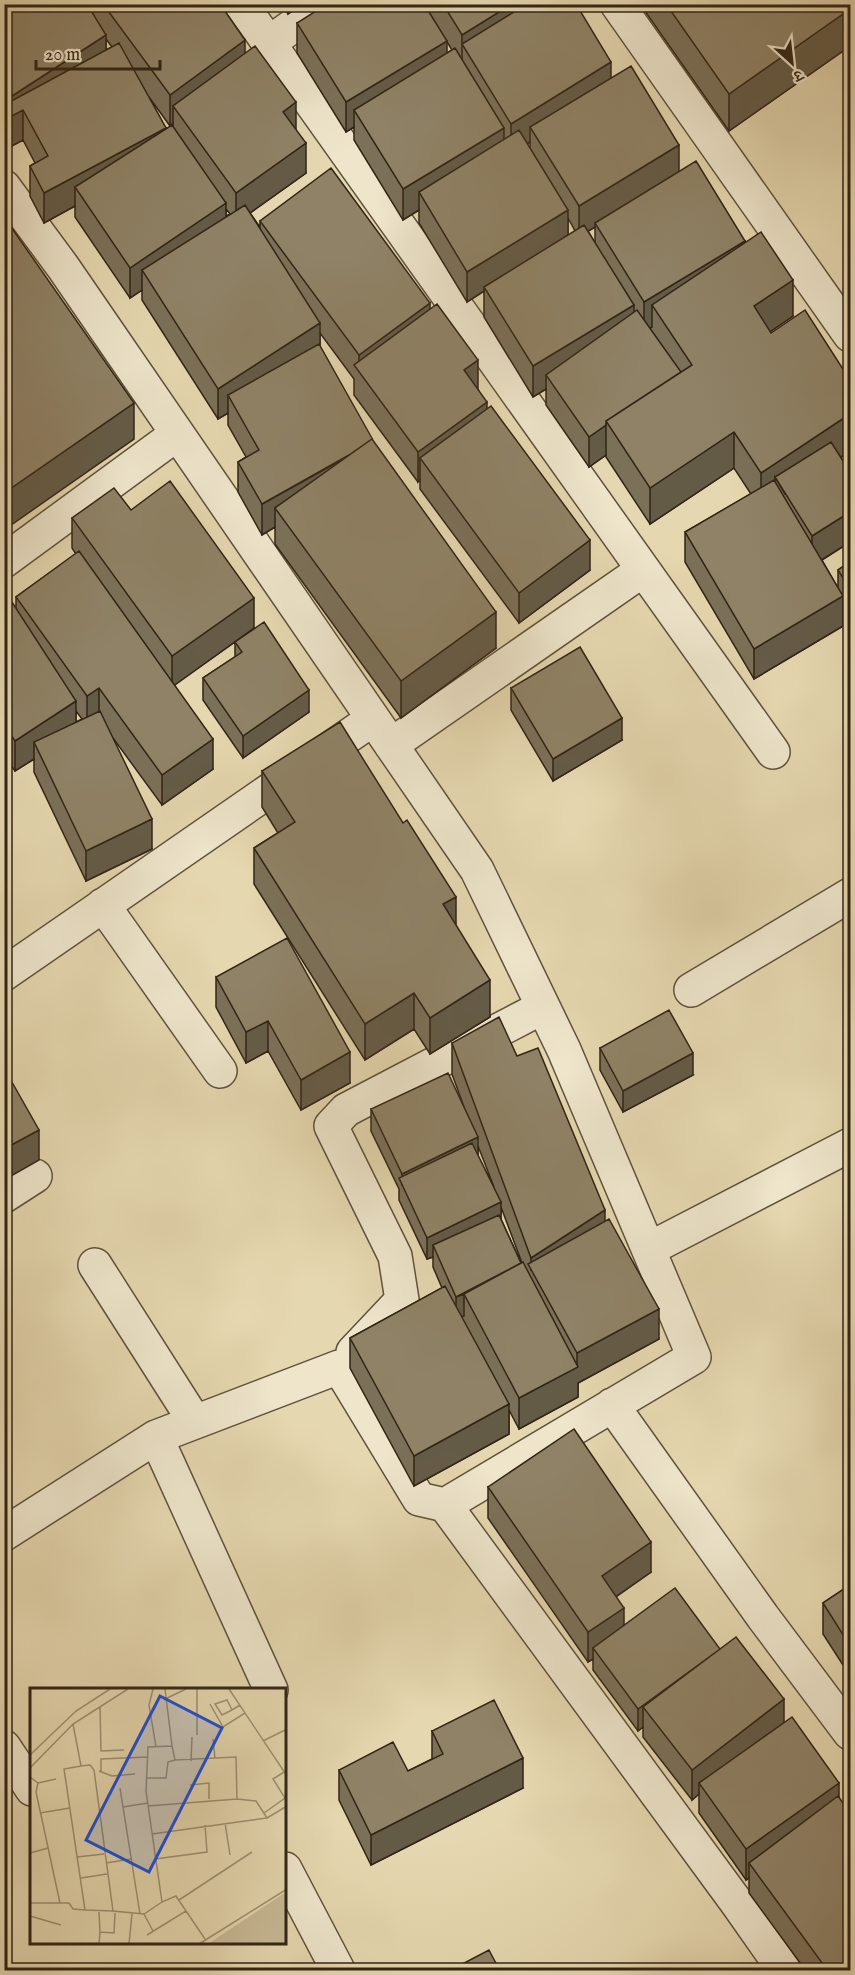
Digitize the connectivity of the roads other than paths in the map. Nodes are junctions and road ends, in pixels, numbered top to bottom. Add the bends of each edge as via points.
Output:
1 (241, 4) edge
2 (323, 4) edge
3 (617, 4) edge
4 (268, 43) junction
5 (4, 188) edge
6 (850, 335) edge
7 (177, 434) junction
8 (4, 561) edge
9 (643, 570) junction
10 (373, 718) junction
11 (391, 745) junction
12 (773, 752) dead end
13 (850, 895) edge
14 (103, 905) junction
15 (4, 974) edge
16 (691, 990) dead end
17 (543, 1007) junction
18 (220, 1071) dead end
19 (850, 1145) edge
20 (35, 1176) dead end
21 (4, 1196) edge
22 (648, 1249) junction
23 (95, 1265) dead end
24 (339, 1367) junction
25 (612, 1405) junction
26 (195, 1422) junction
27 (156, 1437) junction
28 (445, 1504) junction
29 (4, 1534) edge
30 (270, 1688) edge
31 (850, 1733) edge
32 (4, 1747) edge
33 (30, 1786) edge
34 (286, 1871) edge
35 (338, 1971) edge
36 (784, 1971) edge

1 - 4 street
2 - 4 street
3 - 6 street
4 - 9 street
5 - 7 street
7 - 8 street
7 - 10 street
9 - 11 street
9 - 12 street
10 - 11 street
10 - 14 street
11 - 17 street via 477,870
13 - 16 street
14 - 15 street
14 - 18 street
17 - 22 street
17 - 24 street via 346,1110 331,1126 395,1256 402,1300
19 - 22 street
20 - 21 street
22 - 25 street via 694,1357
23 - 26 street
24 - 26 street
24 - 28 street via 418,1499
25 - 28 street
25 - 31 street
26 - 27 street
27 - 29 street
27 - 30 street
28 - 36 street
32 - 33 street
34 - 35 street

